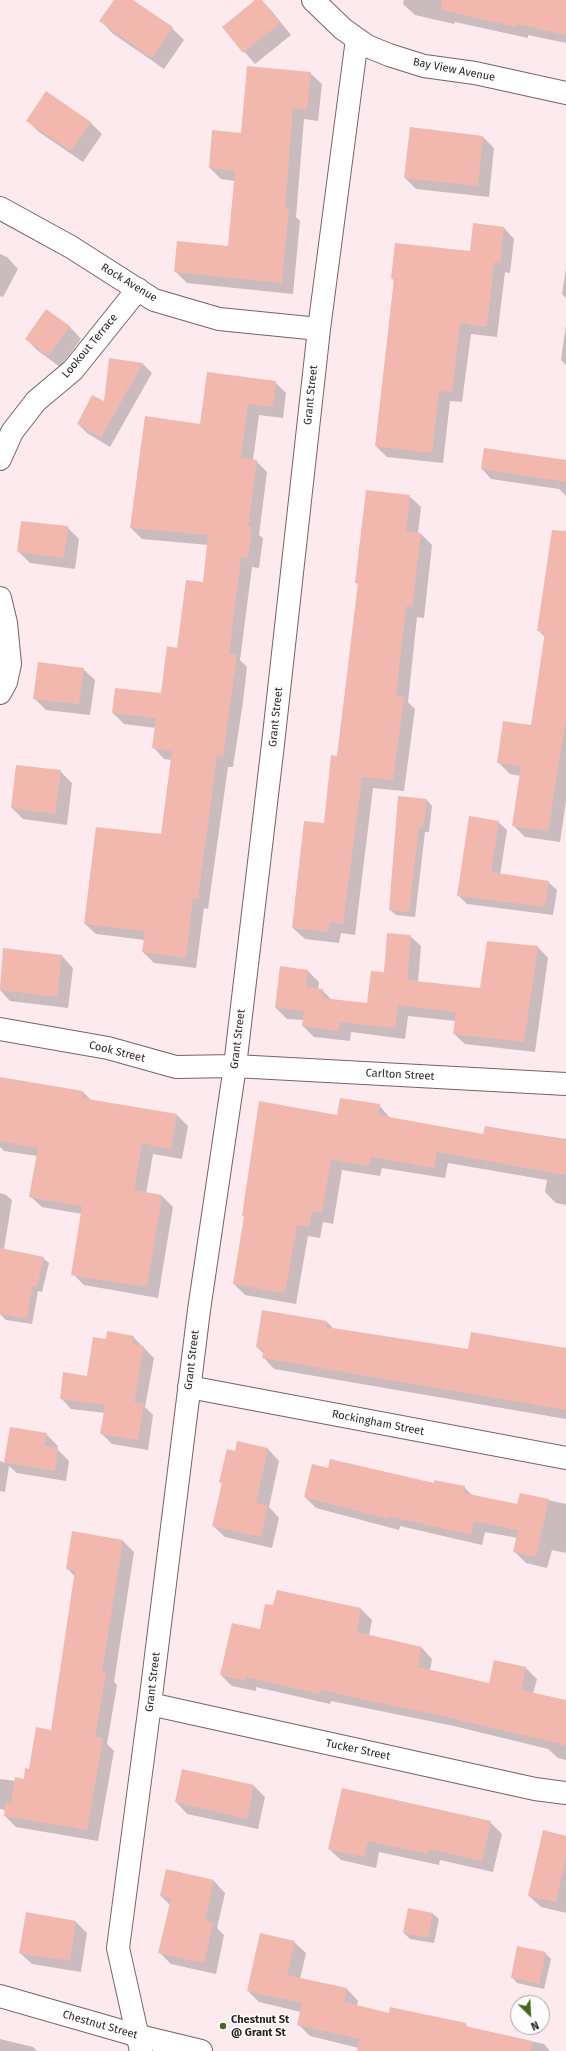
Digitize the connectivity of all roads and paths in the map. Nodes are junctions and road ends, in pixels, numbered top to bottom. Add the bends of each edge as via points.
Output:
1 (313, 0) edge
2 (357, 39) junction
3 (566, 92) edge
4 (0, 208) edge
5 (138, 289) junction
6 (319, 329) junction
7 (0, 458) edge
8 (0, 598) edge
9 (0, 693) edge
10 (0, 1029) edge
11 (235, 1066) junction
12 (566, 1084) edge
13 (189, 1388) junction
14 (566, 1458) edge
15 (150, 1704) junction
16 (566, 1793) edge
17 (0, 1996) edge
18 (140, 2044) edge
19 (201, 2051) edge

1 - 2 street, Bay View Avenue via 342,29
2 - 3 street, Bay View Avenue via 389,55 424,66 475,73
2 - 6 street, Grant Street
4 - 5 street, Rock Avenue
5 - 6 street, Rock Avenue via 154,300 219,319
5 - 7 street, Lookout Terrace via 73,370 36,401 12,432
6 - 11 street, Grant Street
8 - 9 street via 6,623 10,664 6,682
10 - 11 street, Cook Street via 108,1048 176,1067
11 - 12 street, Carlton Street
11 - 13 street, Grant Street
13 - 14 street, Rockingham Street
13 - 15 street, Grant Street
15 - 16 street, Tucker Street via 535,1789
15 - 18 street, Grant Street via 118,1948
17 - 18 street, Chestnut Street
18 - 19 street, Chestnut Street

